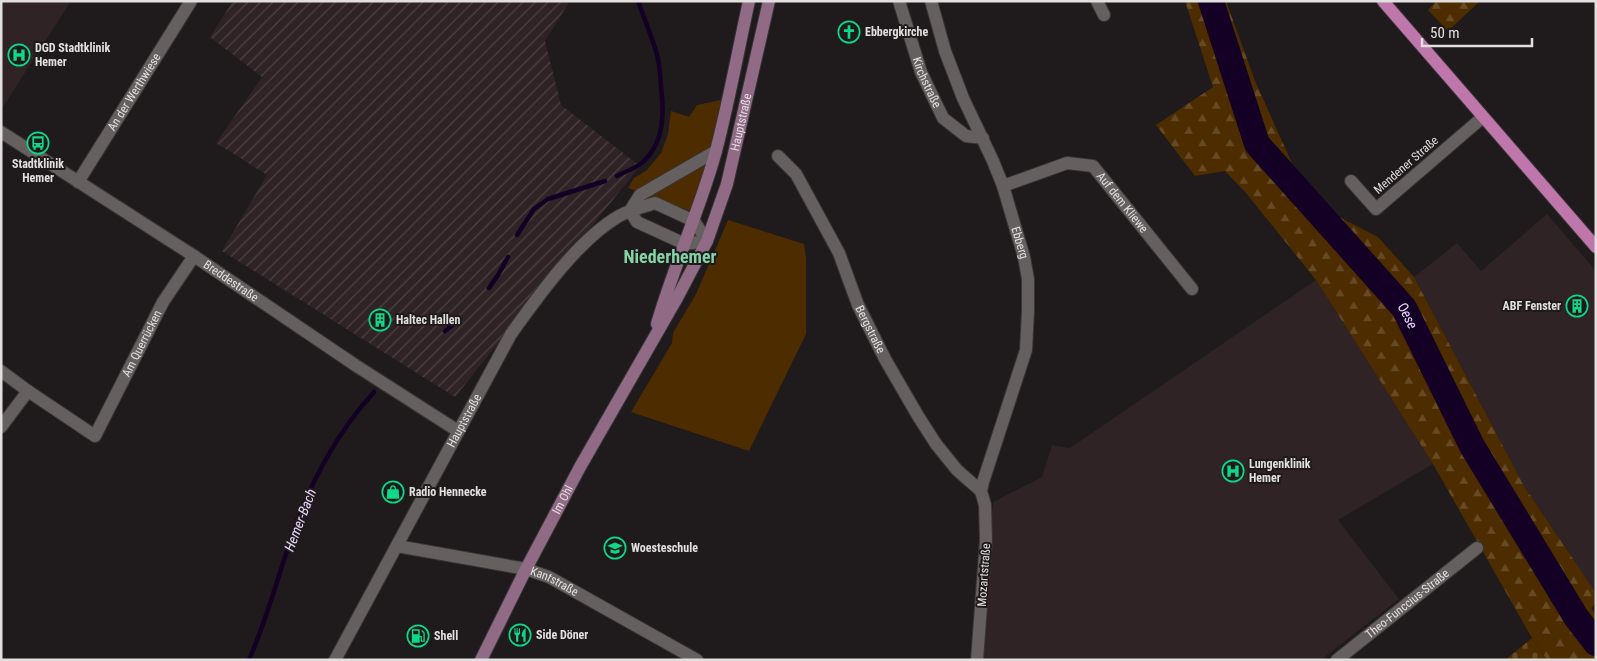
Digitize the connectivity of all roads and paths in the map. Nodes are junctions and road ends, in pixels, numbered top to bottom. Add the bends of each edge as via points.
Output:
1 (191, 1) edge
2 (750, 1) edge
3 (769, 1) edge
4 (898, 1) edge
5 (931, 1) edge
6 (1097, 1) edge
7 (1383, 1) edge
8 (1104, 15) dead end
9 (1483, 117) junction
10 (1, 132) edge
11 (982, 138) junction
12 (716, 151) junction
13 (778, 156) dead end
14 (1351, 181) dead end
15 (78, 182) junction
16 (1003, 186) junction
17 (630, 211) junction
18 (694, 220) junction
19 (708, 242) junction
20 (685, 244) junction
21 (1596, 247) edge
22 (194, 256) junction
23 (1192, 289) dead end
24 (651, 343) junction
25 (1, 371) edge
26 (28, 391) junction
27 (1, 427) edge
28 (458, 431) junction
29 (982, 491) junction
30 (397, 546) junction
31 (1478, 548) dead end
32 (526, 569) junction
33 (335, 660) edge
34 (481, 660) edge
35 (697, 660) edge
36 (977, 660) edge
37 (1337, 660) edge

1 - 15 street, An der Werthwiese
2 - 12 main road, Hauptstraße
3 - 19 main road, Hauptstraße via 727,184
4 - 11 street, Kirchstraße via 921,72 942,118 966,136
5 - 11 street, Ebberg via 951,66
6 - 8 street
7 - 9 main road
9 - 14 street, Mendener Straße via 1376,209
9 - 21 main road
10 - 15 street, Breddestraße
11 - 16 street, Ebberg
12 - 17 street, Hauptstraße via 640,195
12 - 18 main road, Hauptstraße
13 - 29 street, Bergstraße via 796,174 839,253 858,305 918,416 957,470
15 - 22 street, Breddestraße
16 - 23 street, Auf dem Kliewe via 1067,163 1093,166
16 - 29 street, Ebberg via 1028,279 1026,350
17 - 18 street, Hauptstraße via 655,203
17 - 20 street via 637,222
17 - 28 street, Hauptstraße via 604,226 580,248 537,299 511,334
18 - 19 street
18 - 20 main road, Hauptstraße
19 - 20 street
19 - 24 main road, Im Ohl
20 - 24 main road, Im Ohl
22 - 26 street, Am Querrücken via 163,302 95,436
22 - 28 street, Breddestraße
24 - 32 main road, Im Ohl
25 - 26 street
26 - 27 street
28 - 30 street, Hauptstraße
29 - 36 street, Mozartstraße via 986,540
30 - 32 street, Kantstraße
30 - 33 street, Hauptstraße
31 - 37 street, Theo-Funccius-Straße
32 - 34 main road, Im Ohl
32 - 35 street, Kantstraße via 549,577

